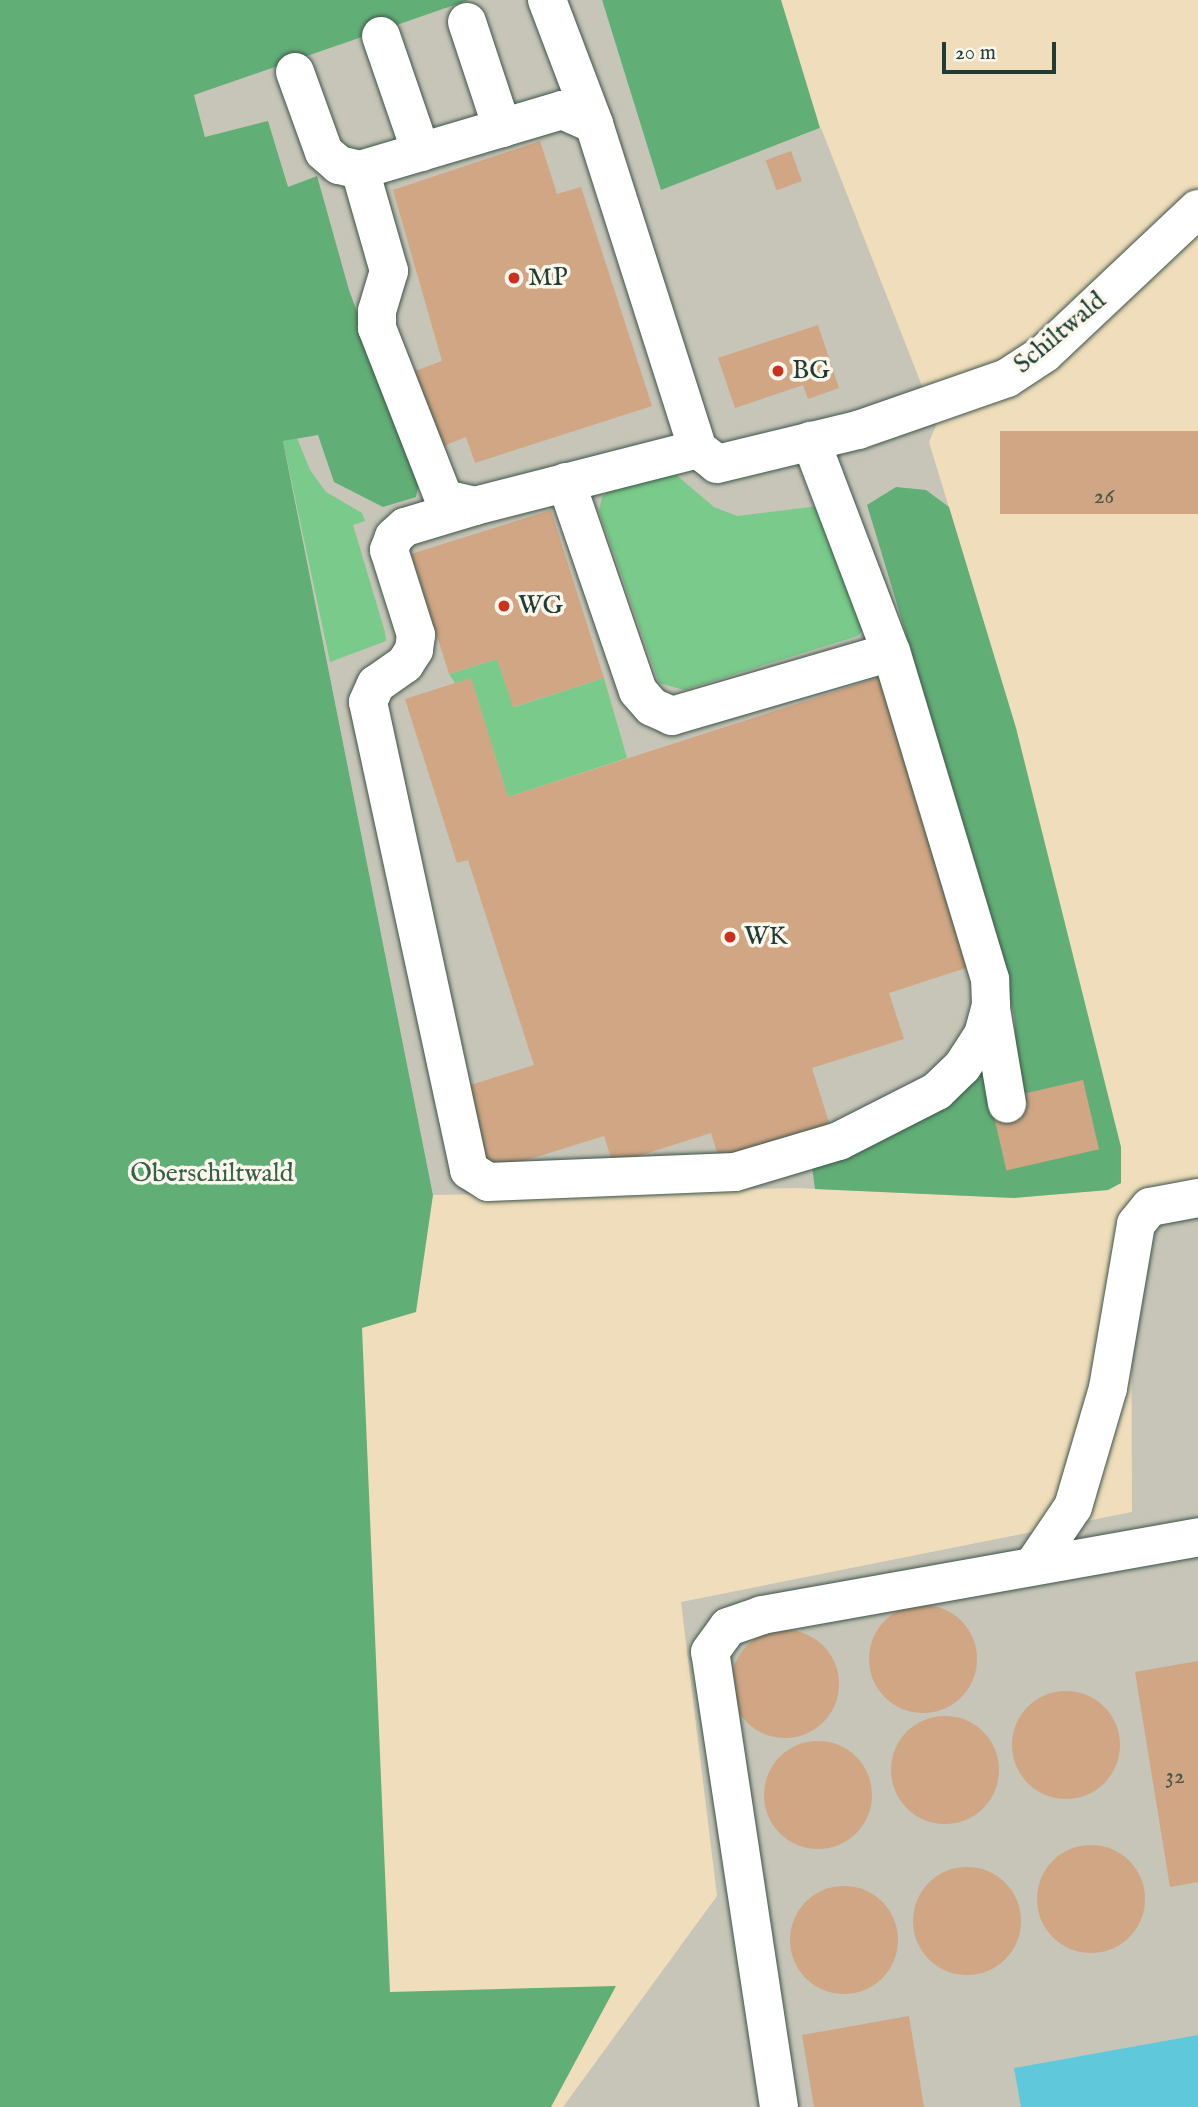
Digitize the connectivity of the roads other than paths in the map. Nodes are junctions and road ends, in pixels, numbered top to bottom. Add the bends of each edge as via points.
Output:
1 (547, 0) edge
2 (467, 22) dead end
3 (381, 36) dead end
4 (295, 72) dead end
5 (594, 124) junction
6 (502, 128) junction
7 (421, 152) junction
8 (360, 170) junction
9 (1198, 209) edge
10 (811, 442) junction
11 (698, 449) junction
12 (566, 482) junction
13 (475, 506) junction
14 (891, 652) junction
15 (991, 1005) junction
16 (1007, 1104) dead end
17 (1198, 1198) edge
18 (1198, 1537) edge
19 (1033, 1566) junction
20 (779, 2107) edge

1 - 5 lane
2 - 6 lane
3 - 7 lane
4 - 8 lane via 324,152 339,165
5 - 6 lane via 562,110
5 - 11 lane
6 - 7 lane
7 - 8 lane
8 - 13 lane via 388,271 377,328 437,488 444,499
9 - 10 lane, Schiltwald via 1045,353 1007,378
10 - 11 lane, Schiltwald via 717,464
10 - 14 lane
11 - 12 lane
12 - 13 lane
12 - 14 lane via 638,691 652,707 672,716
13 - 15 lane via 405,527 394,537 389,550 416,635 414,650 405,664 376,684 368,702 470,1170 476,1178 488,1182 735,1172 839,1141 937,1091 962,1067 983,1035
14 - 15 lane via 990,979
15 - 16 lane
17 - 19 lane via 1150,1207 1136,1224 1108,1388 1073,1507
18 - 19 lane
19 - 20 lane via 762,1615 728,1628 710,1652

